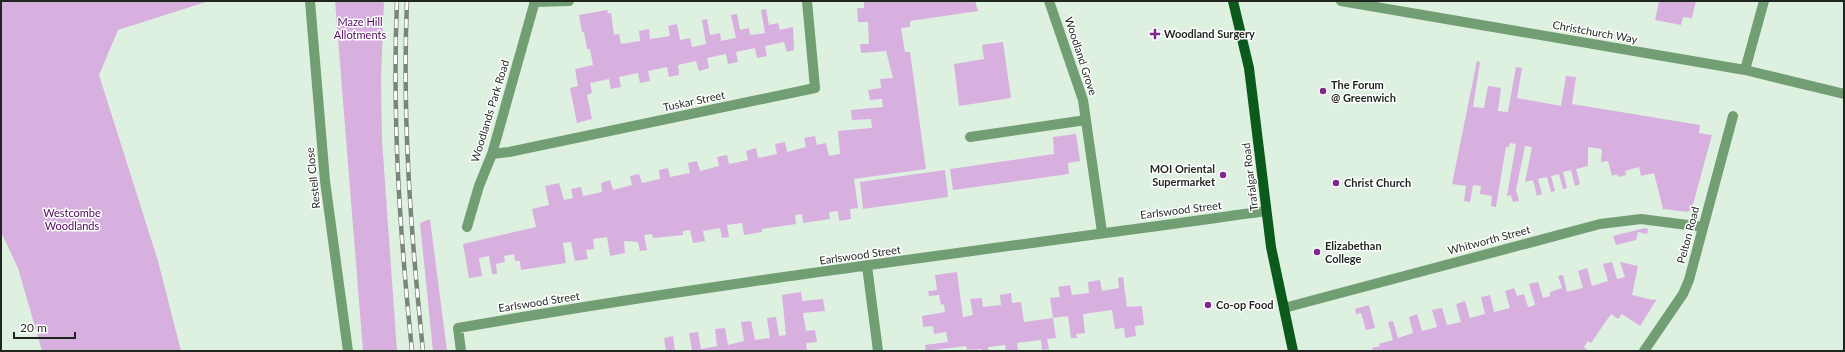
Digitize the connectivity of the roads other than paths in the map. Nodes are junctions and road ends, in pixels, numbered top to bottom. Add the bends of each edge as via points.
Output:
1 (310, 1) edge
2 (534, 1) edge
3 (568, 1) edge
4 (807, 1) edge
5 (1049, 1) edge
6 (1233, 1) edge
7 (1341, 1) edge
8 (1764, 1) edge
9 (1745, 70) junction
10 (1844, 94) edge
11 (1733, 116) dead end
12 (1086, 120) junction
13 (970, 137) dead end
14 (492, 154) junction
15 (1266, 211) junction
16 (467, 227) dead end
17 (1703, 227) junction
18 (1102, 232) junction
19 (867, 266) junction
20 (1284, 308) junction
21 (348, 351) edge
22 (461, 351) edge
23 (878, 351) edge
24 (1293, 351) edge
25 (1644, 351) edge

1 - 21 street, Restell Close via 324,181
2 - 3 street
2 - 14 street, Woodlands Park Road
4 - 14 street, Tuskar Street via 815,88
5 - 12 street, Woodland Grove via 1080,92
6 - 15 main road, Trafalgar Road via 1249,68
7 - 9 street, Christchurch Way
8 - 9 street
9 - 10 street, Christchurch Way
11 - 17 street, Pelton Road
12 - 13 street
12 - 18 street, Woodland Grove
14 - 16 street, Woodlands Park Road
15 - 18 street, Earlswood Street
15 - 20 main road, Trafalgar Road
17 - 20 street, Whitworth Street via 1641,219 1600,224
17 - 25 street, Pelton Road via 1683,294
18 - 19 street, Earlswood Street
19 - 22 street, Earlswood Street via 458,328
19 - 23 street
20 - 24 main road, Trafalgar Road

